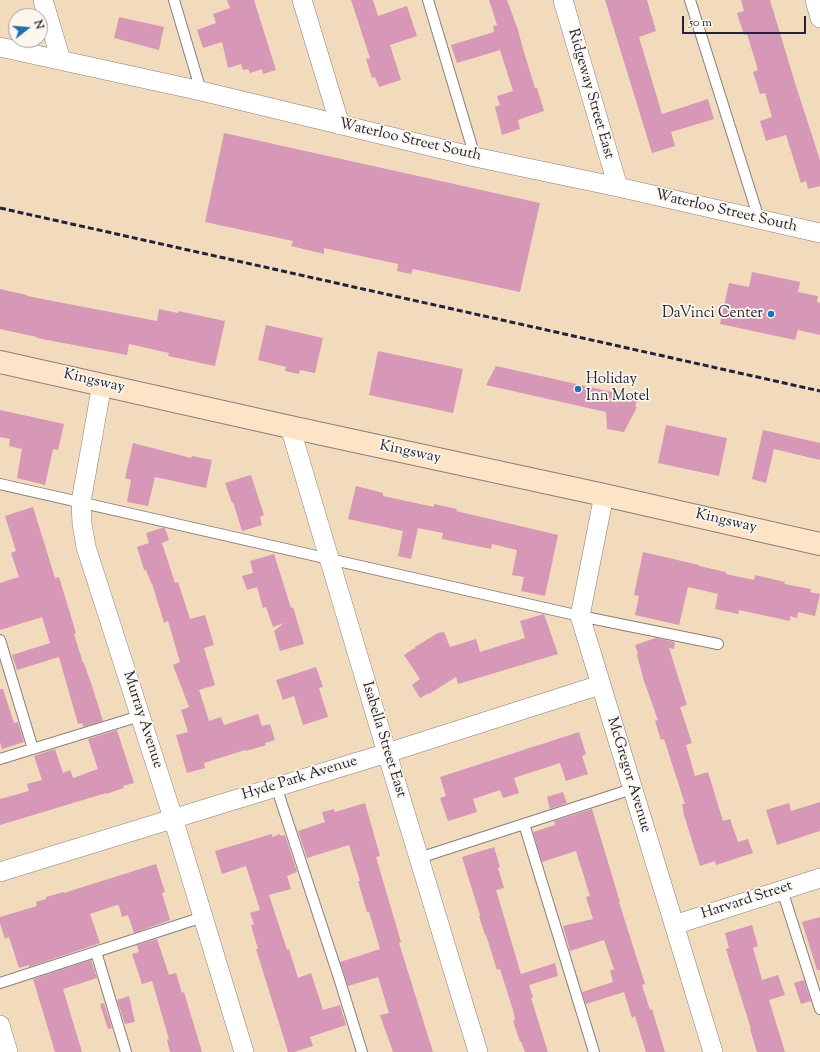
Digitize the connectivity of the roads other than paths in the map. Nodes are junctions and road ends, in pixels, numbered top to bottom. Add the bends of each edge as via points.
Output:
1 (44, 0) edge
2 (174, 0) edge
3 (302, 0) edge
4 (428, 0) edge
5 (562, 0) edge
6 (690, 0) edge
7 (815, 0) edge
8 (820, 18) edge
9 (0, 47) edge
10 (61, 60) junction
11 (201, 91) junction
12 (340, 125) junction
13 (476, 157) junction
14 (618, 187) junction
15 (759, 219) junction
16 (820, 233) edge
17 (0, 362) edge
18 (102, 384) junction
19 (290, 427) junction
20 (0, 484) edge
21 (604, 495) junction
22 (81, 502) junction
23 (820, 544) edge
24 (329, 559) junction
25 (580, 616) junction
26 (0, 640) edge
27 (718, 644) dead end
28 (600, 685) junction
29 (140, 716) junction
30 (33, 749) junction
31 (387, 753) junction
32 (0, 759) edge
33 (276, 786) junction
34 (632, 789) junction
35 (173, 818) junction
36 (524, 824) junction
37 (419, 858) junction
38 (0, 872) edge
39 (820, 878) edge
40 (782, 890) junction
41 (203, 917) junction
42 (674, 925) junction
43 (96, 952) junction
44 (0, 983) edge
45 (820, 1009) edge
46 (0, 1025) edge
47 (8, 1052) edge
48 (126, 1052) edge
49 (244, 1052) edge
50 (362, 1052) edge
51 (478, 1052) edge
52 (594, 1052) edge
53 (713, 1052) edge

1 - 10 street
2 - 11 lane
3 - 12 street
4 - 13 lane
5 - 14 street, Ridgeway Street East
6 - 15 lane
7 - 8 street
9 - 10 street, Waterloo Street South
10 - 11 street, Waterloo Street South
11 - 12 street, Waterloo Street South
12 - 13 street, Waterloo Street South
13 - 14 street, Waterloo Street South
14 - 15 street, Waterloo Street South
15 - 16 street, Waterloo Street South
17 - 18 main road, Kingsway
18 - 19 main road, Kingsway
18 - 22 street, Murray Avenue
19 - 21 main road, Kingsway
19 - 24 street, Isabella Street East
20 - 22 lane
21 - 23 main road, Kingsway
21 - 25 street, McGregor Avenue
22 - 24 lane
22 - 29 street, Murray Avenue via 86,547
24 - 25 lane
24 - 31 street, Isabella Street East
25 - 27 lane
25 - 28 street, McGregor Avenue
26 - 30 lane
28 - 31 street, Hyde Park Avenue
28 - 34 street, McGregor Avenue
29 - 30 lane
29 - 35 street, Murray Avenue
30 - 32 lane
31 - 33 street, Hyde Park Avenue
31 - 37 street, Isabella Street East
33 - 35 street, Hyde Park Avenue
33 - 50 lane
34 - 36 lane
34 - 42 street, McGregor Avenue
35 - 38 street, Hyde Park Avenue
35 - 41 street, Murray Avenue
36 - 37 lane
36 - 52 lane
37 - 51 street, Isabella Street East
39 - 40 street, Harvard Street
40 - 42 street, Harvard Street
40 - 45 lane
41 - 43 lane
41 - 49 street, Murray Avenue
42 - 53 street, McGregor Avenue
43 - 44 lane
43 - 48 lane
46 - 47 street

